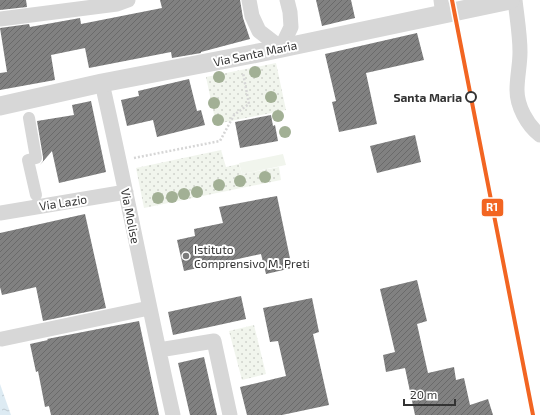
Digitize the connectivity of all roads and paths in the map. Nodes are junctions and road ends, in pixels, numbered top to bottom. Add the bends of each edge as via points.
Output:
1 (128, 0) edge
2 (249, 0) edge
3 (287, 0) edge
4 (510, 0) edge
5 (515, 0) edge
6 (442, 7) edge
7 (0, 19) edge
8 (281, 48) junction
9 (243, 76) dead end
10 (102, 82) junction
11 (0, 106) edge
12 (29, 118) dead end
13 (540, 135) edge
14 (120, 162) junction
15 (126, 192) junction
16 (37, 200) junction
17 (0, 213) edge
18 (149, 308) junction
19 (2, 339) dead end
20 (159, 350) junction
21 (173, 415) edge
22 (230, 415) edge

1 - 7 street via 117,4
2 - 8 street via 252,16 259,31
3 - 8 street via 291,27
4 - 6 street, Via Santa Maria
5 - 13 street via 520,33 516,91 523,115 532,129
6 - 8 street, Via Santa Maria
8 - 10 street, Via Santa Maria
9 - 14 path via 249,104 234,115 220,141
10 - 11 street, Via Santa Maria
10 - 14 street, Via Molise
12 - 16 street via 36,158 28,160
14 - 15 street, Via Molise
15 - 16 street, Via Lazio
15 - 18 street, Via Molise
16 - 17 street, Via Lazio
18 - 19 street
18 - 20 street, Via Molise
20 - 21 street, Via Molise
20 - 22 street via 214,341

